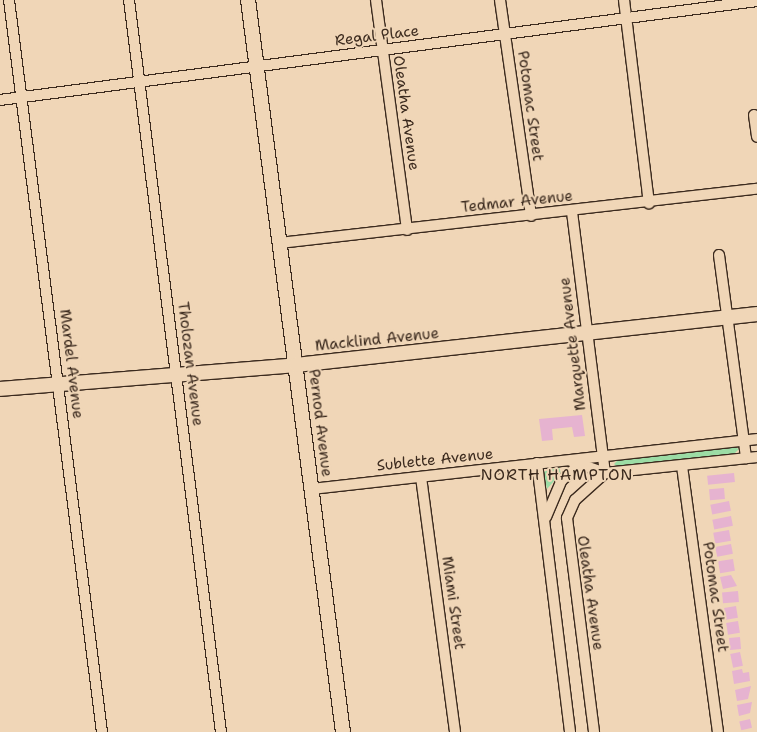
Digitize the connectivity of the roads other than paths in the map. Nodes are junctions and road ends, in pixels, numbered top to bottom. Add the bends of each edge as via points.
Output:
1 (8, 0) edge
2 (129, 0) edge
3 (248, 0) edge
4 (376, 0) edge
5 (500, 0) edge
6 (624, 0) edge
7 (757, 1) edge
8 (729, 2) edge
9 (627, 17) junction
10 (505, 35) junction
11 (383, 50) junction
12 (257, 65) junction
13 (140, 82) junction
14 (21, 97) junction
15 (0, 100) edge
16 (754, 115) dead end
17 (757, 137) edge
18 (757, 188) edge
19 (649, 203) junction
20 (572, 212) junction
21 (531, 216) junction
22 (407, 230) junction
23 (280, 243) junction
24 (720, 255) dead end
25 (757, 314) edge
26 (728, 317) junction
27 (586, 333) junction
28 (296, 365) junction
29 (176, 375) junction
30 (58, 385) junction
31 (0, 389) edge
32 (757, 439) edge
33 (744, 440) junction
34 (597, 457) junction
35 (757, 457) edge
36 (746, 458) junction
37 (562, 460) junction
38 (537, 463) junction
39 (579, 464) junction
40 (682, 466) junction
41 (605, 473) junction
42 (421, 477) junction
43 (312, 489) junction
44 (545, 530) junction
45 (102, 732) edge
46 (221, 732) edge
47 (343, 732) edge
48 (455, 732) edge
49 (570, 732) edge
50 (594, 732) edge
51 (718, 732) edge

1 - 14 street, Mardel Avenue
2 - 13 street, Tholozan Avenue
3 - 12 street, Pernod Avenue
4 - 11 street, Oleatha Avenue
5 - 10 street, Potomac Street
6 - 9 street
7 - 8 street, Regal Place
8 - 9 street, Regal Place
9 - 10 street, Regal Place
9 - 19 street
10 - 11 street, Regal Place
10 - 21 street, Potomac Street
11 - 12 street, Regal Place
11 - 22 street, Oleatha Avenue
12 - 13 street, Regal Place
12 - 23 street, Pernod Avenue
13 - 14 street, Regal Place
13 - 29 street, Tholozan Avenue
14 - 15 street, Regal Place
14 - 30 street, Mardel Avenue
16 - 17 street
18 - 19 street, Tedmar Avenue
19 - 20 street, Tedmar Avenue
20 - 21 street, Tedmar Avenue
20 - 27 street, Marquette Avenue
21 - 22 street, Tedmar Avenue
22 - 23 street, Tedmar Avenue
23 - 28 street, Pernod Avenue
24 - 26 street
25 - 26 street, Macklind Avenue
26 - 27 street, Macklind Avenue
26 - 33 street
27 - 28 street, Macklind Avenue
27 - 34 street, Marquette Avenue
28 - 29 street, Macklind Avenue
28 - 43 street, Pernod Avenue
29 - 30 street, Macklind Avenue
29 - 46 street, Tholozan Avenue
30 - 31 street, Macklind Avenue
30 - 45 street, Mardel Avenue
32 - 33 street, Sublette Avenue
33 - 34 street, Sublette Avenue
33 - 36 street
34 - 37 street, Sublette Avenue
34 - 39 street
34 - 41 street, Marquette Avenue
35 - 36 street, Sublette Avenue
36 - 40 street, Sublette Avenue
37 - 38 street, Sublette Avenue
37 - 39 street, Sublette Avenue
38 - 42 street, Sublette Avenue
38 - 44 street
39 - 41 street, Sublette Avenue
39 - 44 street via 561,481 552,498
40 - 41 street, Sublette Avenue
40 - 51 street, Potomac Street
41 - 50 street, Oleatha Avenue via 575,500 567,518
42 - 43 street, Sublette Avenue
42 - 48 street, Miami Street
43 - 47 street, Pernod Avenue
44 - 49 street

